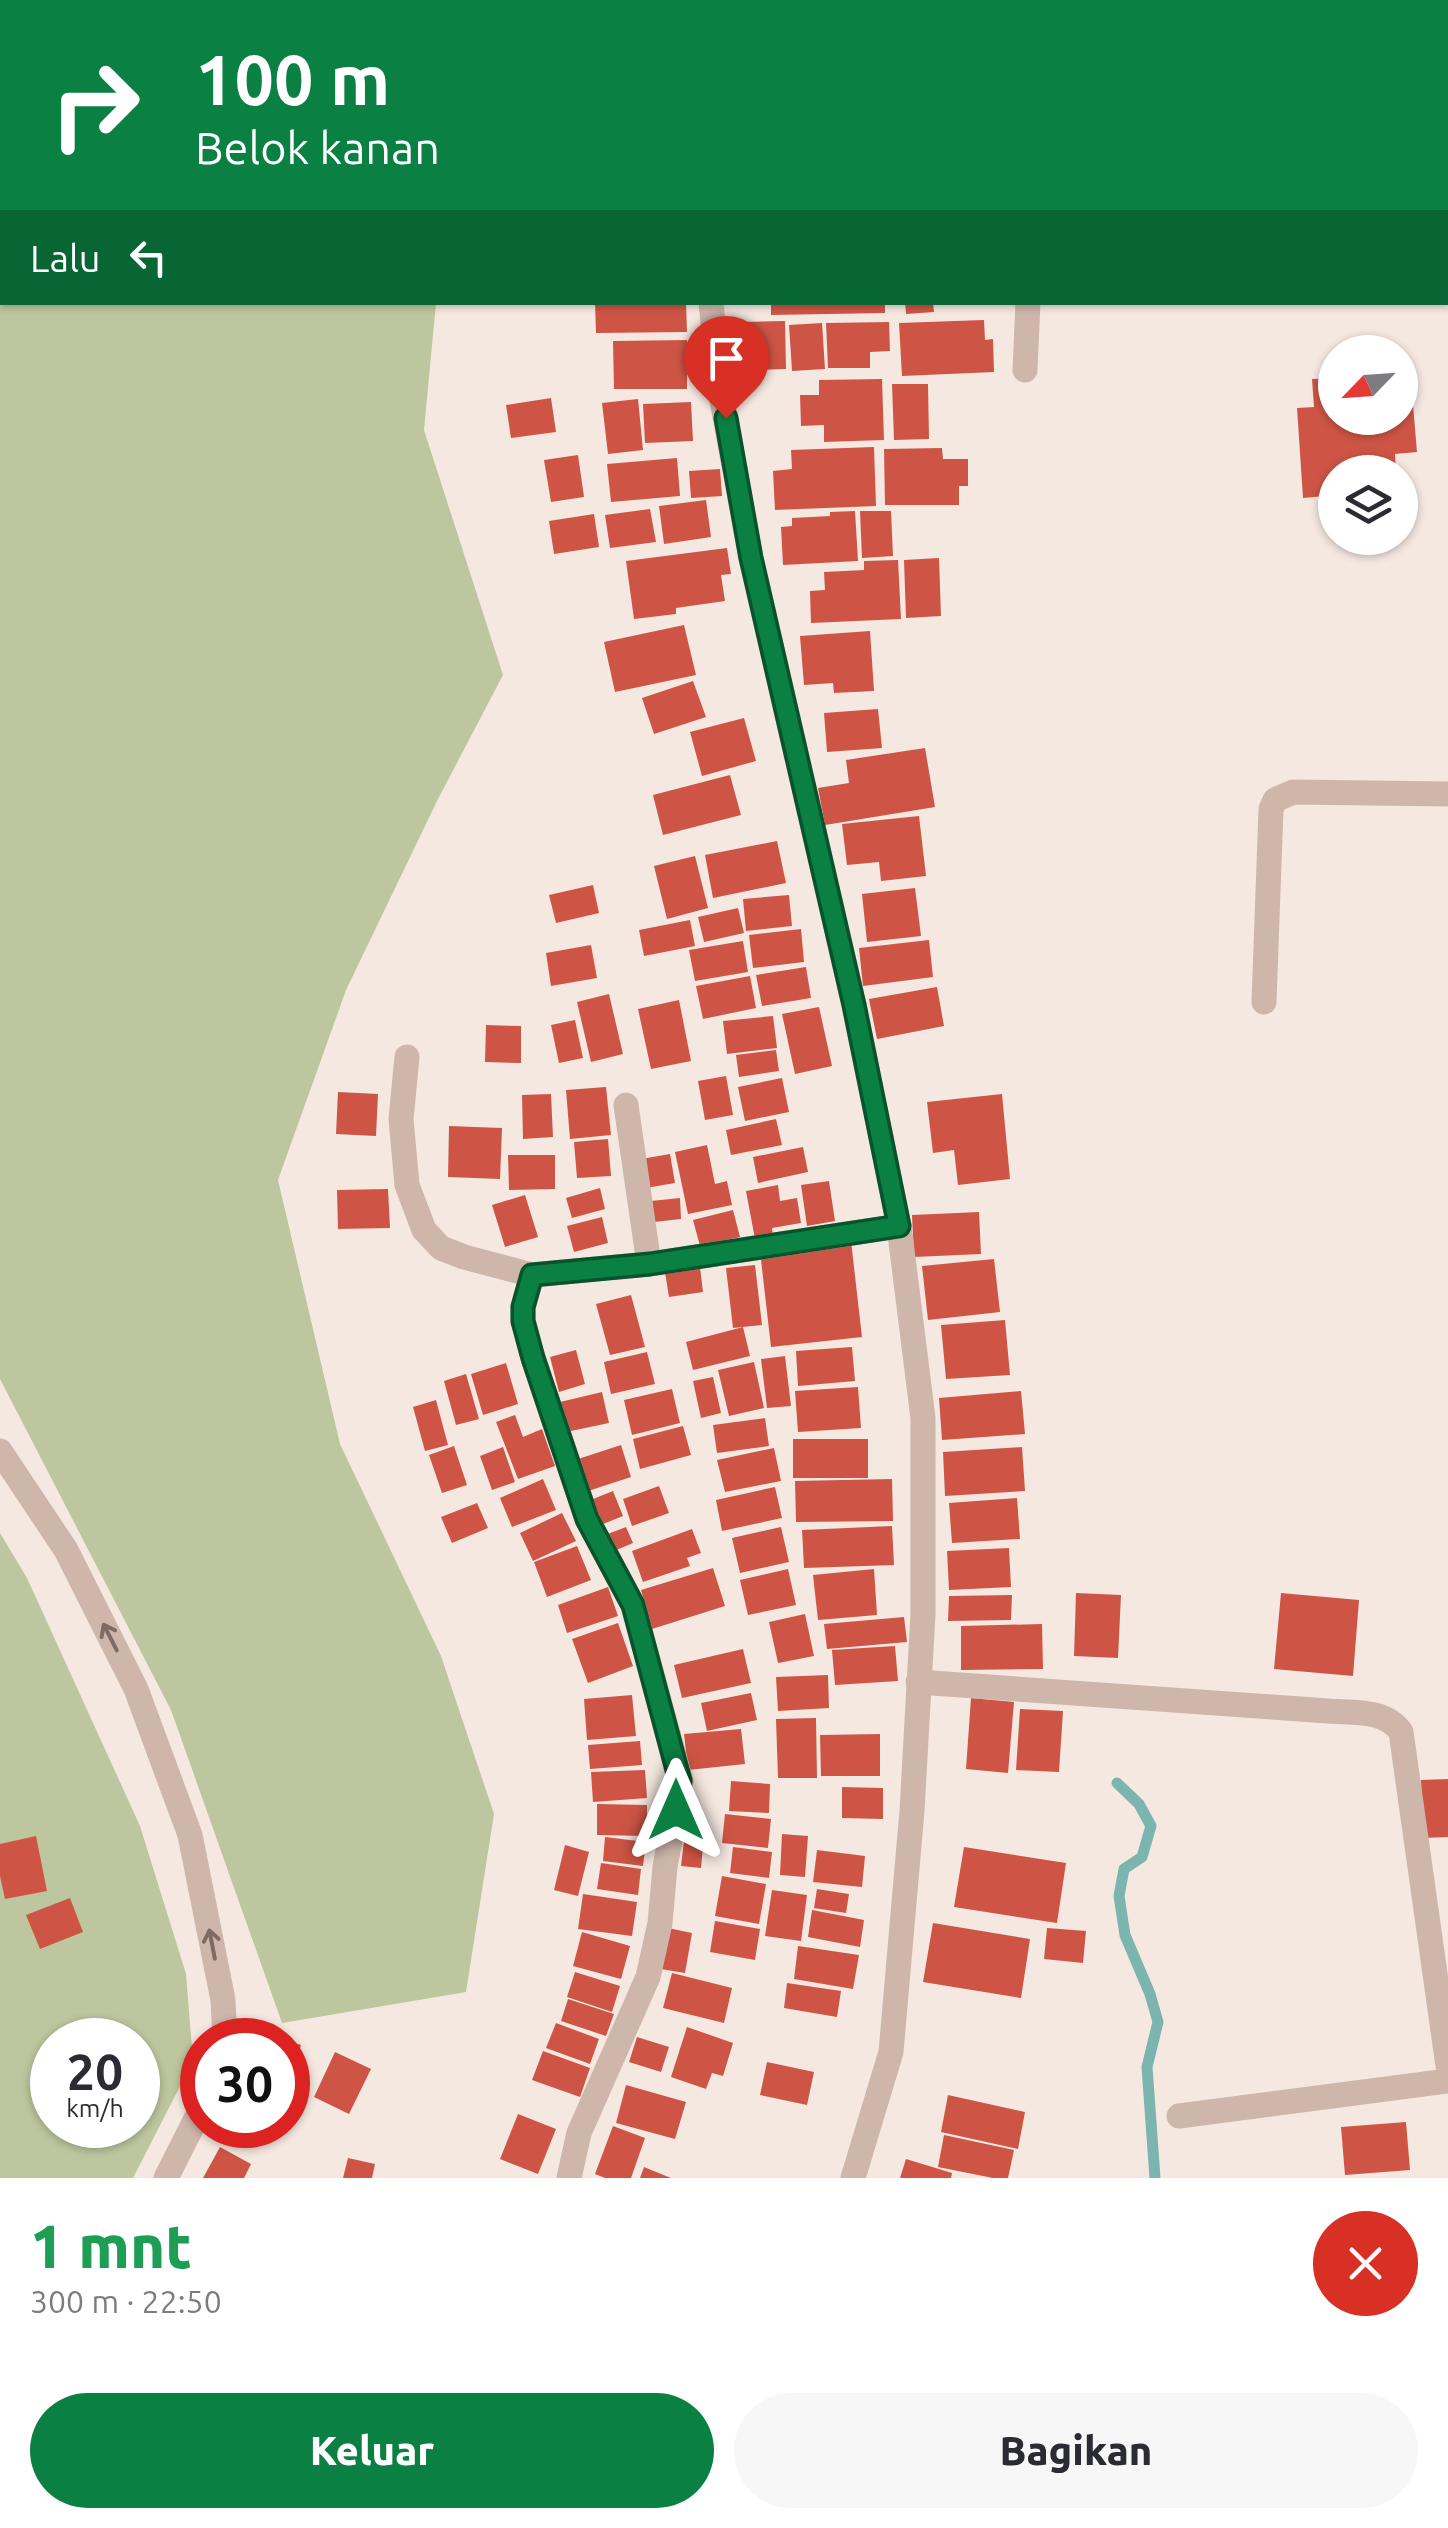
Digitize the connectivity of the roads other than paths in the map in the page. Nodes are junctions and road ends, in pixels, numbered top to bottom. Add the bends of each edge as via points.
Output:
1 (711, 305) edge
2 (1028, 305) edge
3 (1024, 370) dead end
4 (1448, 794) edge
5 (1264, 1002) dead end
6 (407, 1057) dead end
7 (626, 1105) dead end
8 (899, 1226) junction
9 (650, 1264) junction
10 (532, 1275) junction
11 (0, 1451) edge
12 (918, 1682) junction
13 (224, 2018) edge
14 (1448, 2054) edge
15 (1448, 2066) edge
16 (1448, 2081) edge
17 (1180, 2116) dead end
18 (181, 2148) edge
19 (166, 2178) edge
20 (569, 2178) edge
21 (853, 2178) edge

1 - 8 street via 751,558
2 - 3 street
4 - 5 street via 1292,792 1275,800
6 - 10 street via 401,1119 408,1185 424,1230 464,1258
7 - 9 street
8 - 9 street
8 - 12 street via 923,1418
9 - 10 street
10 - 20 street via 523,1321 533,1358 587,1519 633,1605 680,1781 648,1977 579,2133
13 -> 11 street via 190,1835 136,1690 66,1550
12 - 14 street via 1390,1719 1401,1732
12 - 21 street via 891,2052
14 - 15 street
16 - 17 street
18 - 19 street

